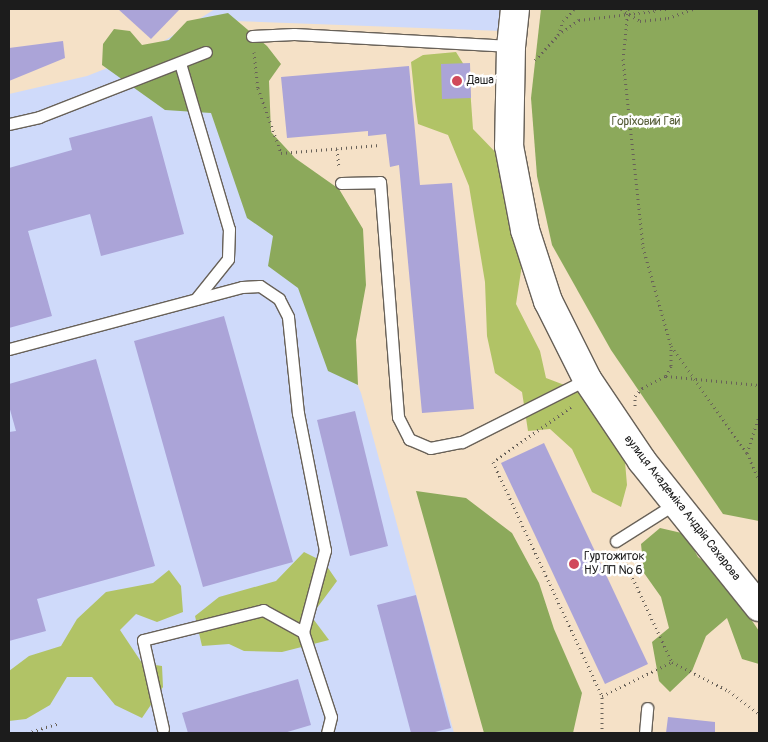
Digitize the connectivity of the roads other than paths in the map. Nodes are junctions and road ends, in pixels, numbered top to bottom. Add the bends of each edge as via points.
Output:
1 (515, 9) edge
2 (252, 36) road end
3 (520, 51) junction
4 (206, 52) dead end
5 (180, 63) junction
6 (9, 124) edge
7 (341, 184) dead end
8 (196, 299) junction
9 (9, 350) edge
10 (584, 390) junction
11 (676, 503) junction
12 (616, 541) road end
13 (759, 607) edge
14 (304, 632) junction
15 (647, 708) dead end
16 (163, 729) dead end
17 (327, 733) edge
18 (645, 733) edge

1 - 3 street, вулиця Академіка Андрія Сахарова
2 - 3 lane via 294,34
3 - 10 street, вулиця Академіка Андрія Сахарова via 509,146 525,230 548,300
4 - 5 lane
5 - 6 lane via 39,117
5 - 8 lane via 229,229 228,259
7 - 10 lane via 380,182 398,418 409,439 430,448 462,442
8 - 9 lane
8 - 14 lane via 242,287 260,286 279,299 288,317 298,414 325,550
10 - 11 street, вулиця Академіка Андрія Сахарова
11 - 12 lane
11 - 13 street, вулиця Академіка Андрія Сахарова
14 - 16 lane via 263,610 143,640
14 - 17 lane via 331,717
15 - 18 lane

